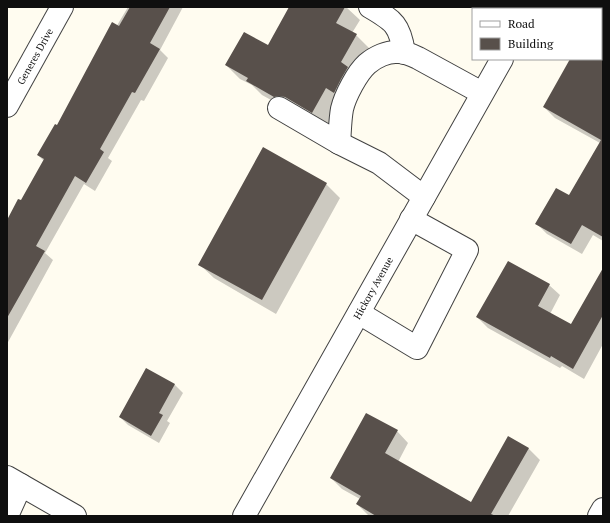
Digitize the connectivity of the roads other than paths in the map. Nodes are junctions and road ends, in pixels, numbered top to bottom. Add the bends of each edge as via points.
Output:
1 (62, 7) edge
2 (370, 7) edge
3 (404, 53) junction
4 (501, 60) edge
5 (482, 93) junction
6 (7, 106) edge
7 (279, 108) dead end
8 (339, 143) junction
9 (424, 197) junction
10 (412, 219) junction
11 (359, 313) junction
12 (14, 481) edge
13 (603, 509) edge
14 (7, 516) edge
15 (75, 516) edge
16 (244, 516) edge
17 (599, 516) edge

1 - 6 street, Generes Drive
2 - 3 street via 386,16 396,26
3 - 5 street via 409,53
3 - 8 street via 387,53 367,64 347,95 342,108
4 - 5 street, Hickory Avenue
5 - 9 street, Hickory Avenue
7 - 8 street
8 - 9 street via 379,163
9 - 10 street, Hickory Avenue
10 - 11 street, Hickory Avenue
10 - 11 street via 467,250 417,348
11 - 16 street, Hickory Avenue
12 - 14 street
12 - 15 street
13 - 17 street

